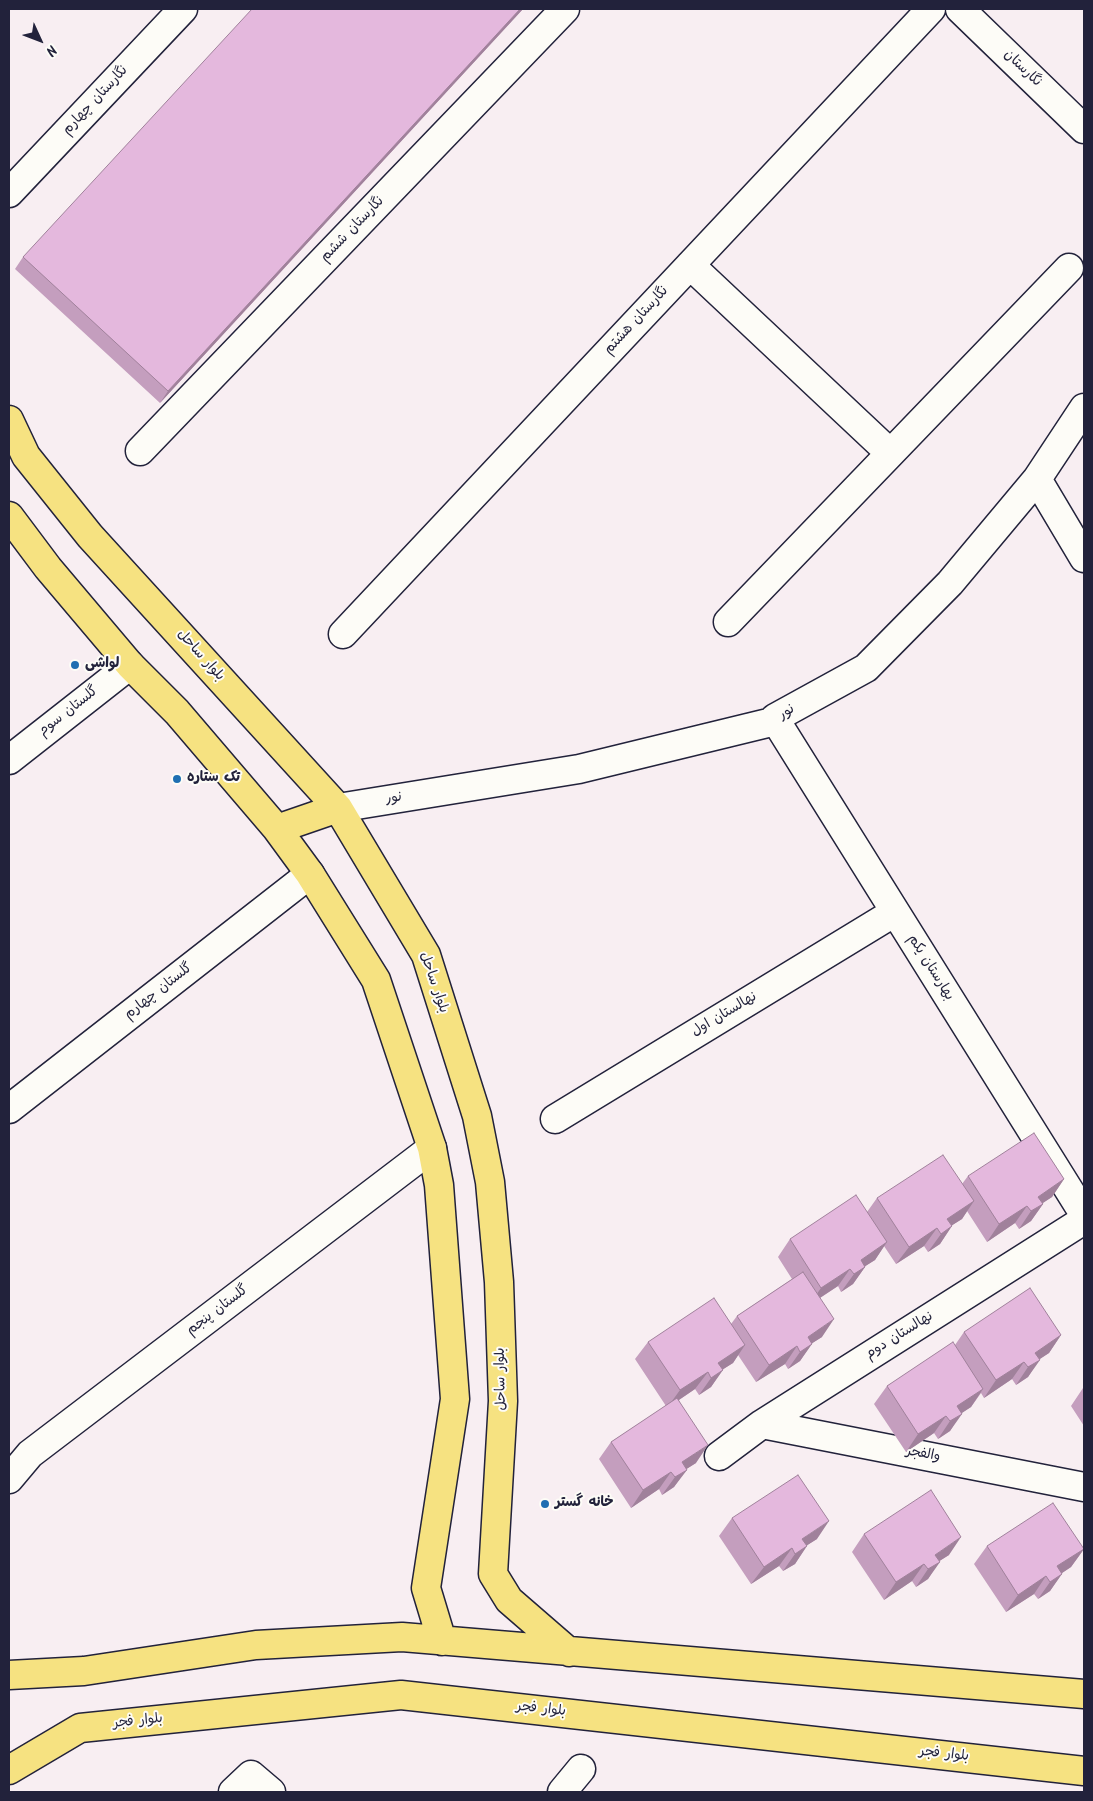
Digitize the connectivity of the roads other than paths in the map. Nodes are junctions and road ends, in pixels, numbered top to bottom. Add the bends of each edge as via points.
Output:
1 (183, 9) edge
2 (565, 9) edge
3 (931, 9) edge
4 (960, 9) edge
5 (1084, 128) edge
6 (9, 193) edge
7 (690, 265) junction
8 (1069, 268) dead end
9 (1084, 408) edge
10 (9, 420) edge
11 (140, 452) dead end
12 (890, 453) junction
13 (1037, 478) junction
14 (9, 516) edge
15 (1084, 558) edge
16 (728, 622) dead end
17 (343, 634) dead end
18 (130, 665) junction
19 (776, 721) junction
20 (9, 760) edge
21 (338, 808) junction
22 (278, 829) junction
23 (310, 874) junction
24 (895, 912) junction
25 (9, 1109) edge
26 (555, 1119) dead end
27 (432, 1148) junction
28 (1084, 1214) edge
29 (1084, 1220) edge
30 (762, 1424) junction
31 (19, 1454) edge
32 (719, 1456) dead end
33 (9, 1479) edge
34 (1084, 1487) edge
35 (442, 1641) junction
36 (569, 1652) junction
37 (9, 1676) edge
38 (1084, 1694) edge
39 (581, 1769) dead end
40 (9, 1770) edge
41 (1084, 1771) edge
42 (233, 1792) edge
43 (271, 1792) edge
44 (562, 1792) edge

1 - 6 street, نگارستان چهارم
2 - 11 street, نگارستان ششم
3 - 7 street, نگارستان هشتم
4 - 5 street, نگارستان
7 - 12 street
7 - 17 street, نگارستان هشتم
8 - 12 street
9 - 13 street, نور
10 - 21 main road, بلوار ساحل via 26,456 90,536
12 - 16 street
13 - 15 street
13 - 19 street, نور via 950,583 866,668 775,718
14 - 18 main road via 48,568
18 - 20 street, گلستان سوم
18 - 22 main road via 177,712
19 - 21 street, نور via 579,769
19 - 24 street, بهارستان یکم
21 - 22 main road
21 - 36 main road, بلوار ساحل via 426,955 477,1116 490,1182 500,1302 503,1401 493,1574 510,1600
22 - 23 main road
23 - 25 street, گلستان چهارم
23 - 27 main road via 376,980
24 - 26 street, نهالستان اول
24 - 28 street, بهارستان یکم
27 - 31 street, گلستان پنجم
27 - 35 main road via 439,1185 455,1399 426,1588
29 - 30 street, نهالستان دوم
30 - 32 street, نهالستان دوم
30 - 34 street, والفجر
31 - 33 street, گلستان پنجم
35 - 36 main road
35 - 37 main road via 402,1637 256,1645 84,1672
36 - 38 main road
39 - 44 street
40 - 41 main road, بلوار فجر via 80,1728 400,1695
42 - 43 street via 251,1775

